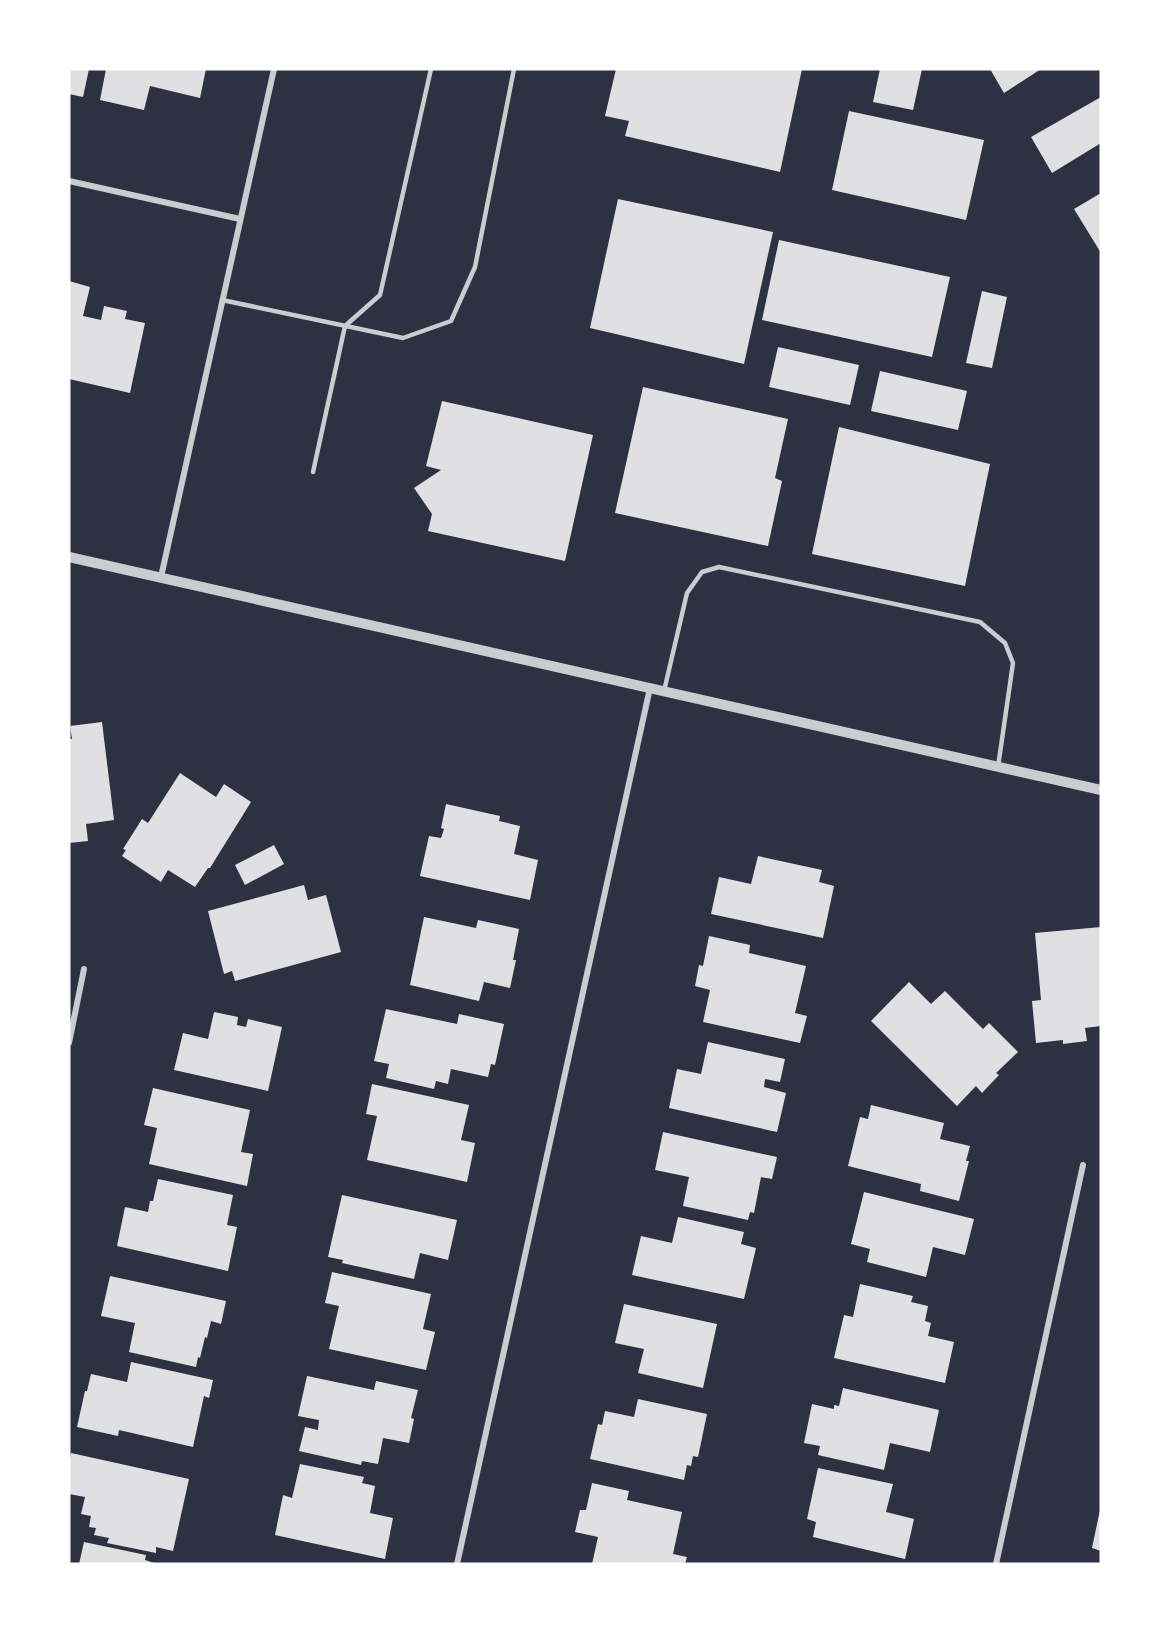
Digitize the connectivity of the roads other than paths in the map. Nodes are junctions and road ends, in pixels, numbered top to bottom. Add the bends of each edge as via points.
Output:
1 (274, 69) edge
2 (431, 69) edge
3 (514, 69) edge
4 (69, 181) edge
5 (240, 219) junction
6 (222, 300) junction
7 (345, 326) junction
8 (313, 472) dead end
9 (69, 557) edge
10 (161, 577) junction
11 (650, 688) junction
12 (664, 692) junction
13 (998, 767) junction
14 (1101, 790) edge
15 (84, 969) dead end
16 (69, 1043) edge
17 (1083, 1165) dead end
18 (457, 1564) edge
19 (996, 1564) edge

1 - 5 street
2 - 7 lane via 380,295
3 - 7 lane via 475,267 451,321 403,338
4 - 5 street
5 - 6 street
6 - 7 lane
6 - 10 street
7 - 8 lane
9 - 10 street
10 - 11 street
11 - 12 street
11 - 18 street
12 - 13 street
12 - 13 lane via 687,593 702,572 719,567 980,622 1005,643 1013,663
13 - 14 street
15 - 16 street
17 - 19 street

